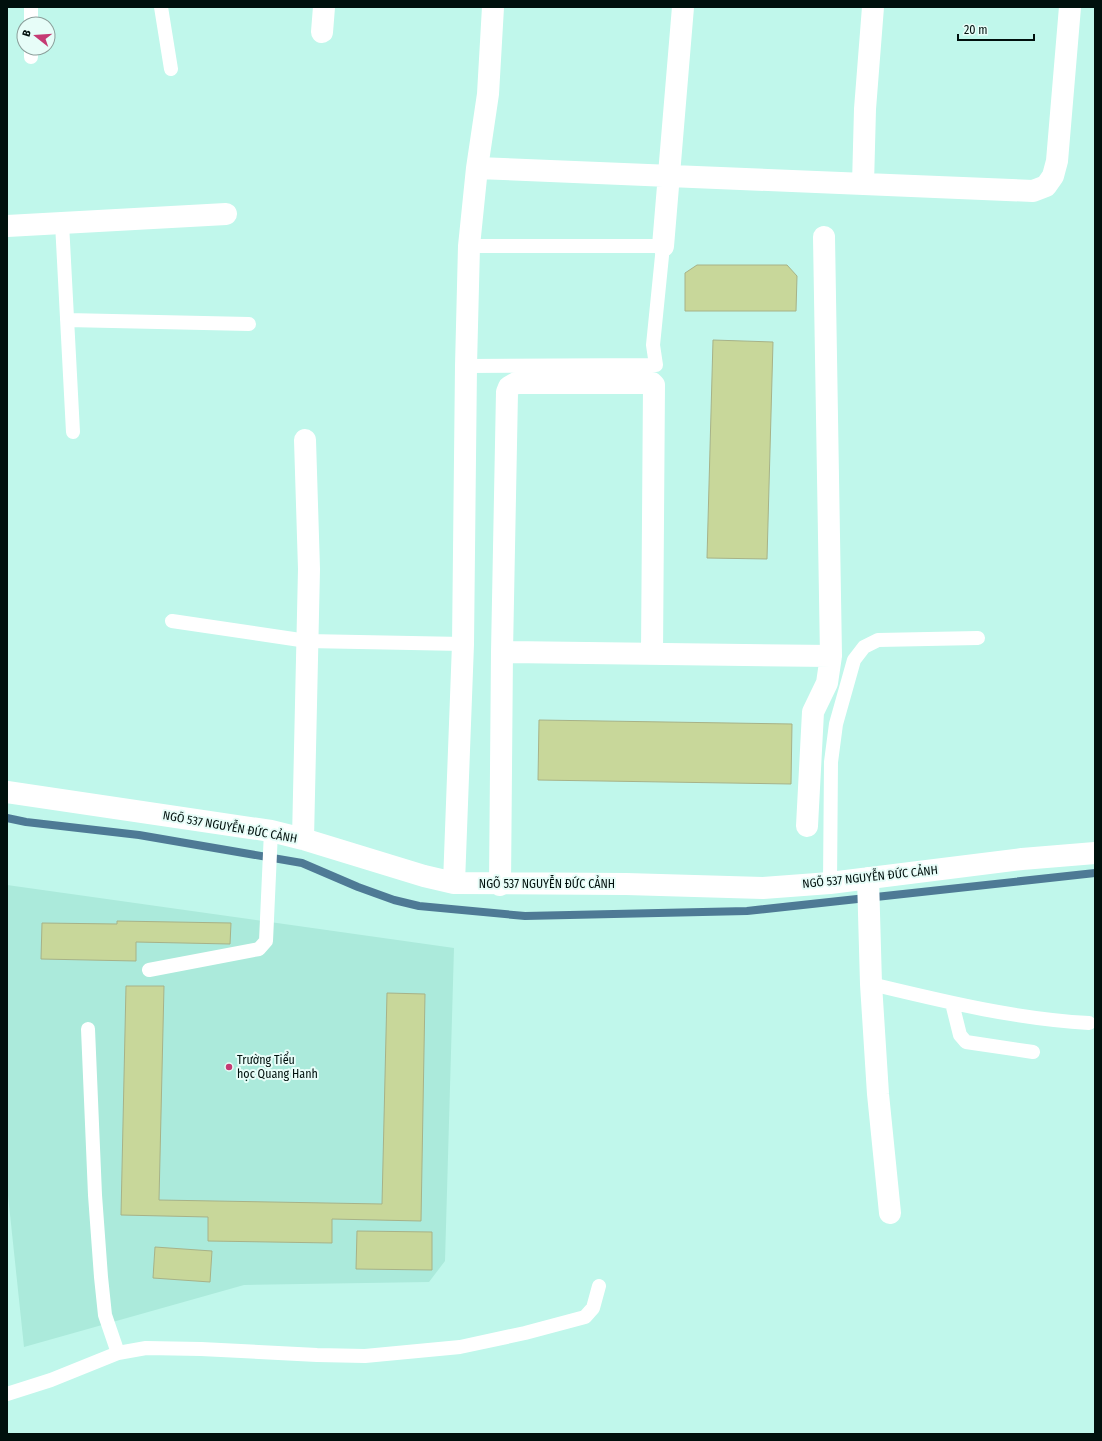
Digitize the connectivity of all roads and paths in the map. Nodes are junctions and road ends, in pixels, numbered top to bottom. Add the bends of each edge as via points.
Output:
1 (161, 7) edge
2 (324, 7) edge
3 (494, 7) edge
4 (683, 7) edge
5 (873, 7) edge
6 (1070, 7) edge
7 (322, 32) dead end
8 (171, 69) dead end
9 (477, 168) junction
10 (670, 176) junction
11 (863, 184) junction
12 (226, 214) dead end
13 (62, 223) junction
14 (7, 226) edge
15 (824, 237) dead end
16 (469, 246) junction
17 (663, 246) junction
18 (67, 320) junction
19 (250, 324) dead end
20 (466, 366) junction
21 (73, 432) dead end
22 (305, 440) dead end
23 (172, 621) dead end
24 (978, 638) dead end
25 (307, 641) junction
26 (463, 644) junction
27 (502, 652) junction
28 (652, 654) junction
29 (831, 656) junction
30 (7, 792) edge
31 (807, 826) dead end
32 (303, 839) junction
33 (271, 842) junction
34 (1095, 853) edge
35 (830, 883) junction
36 (454, 884) junction
37 (500, 884) junction
38 (868, 891) junction
39 (149, 970) dead end
40 (871, 984) junction
41 (952, 1003) junction
42 (1089, 1023) dead end
43 (88, 1029) dead end
44 (1033, 1052) dead end
45 (890, 1213) dead end
46 (599, 1286) dead end
47 (118, 1353) junction
48 (7, 1394) edge

1 - 8 lane
2 - 7 street
3 - 9 street via 488,94
4 - 10 street
5 - 11 street via 865,109
6 - 11 street via 1057,162 1053,176 1046,186 1033,191
9 - 10 street
9 - 16 street
10 - 11 street
10 - 17 street
12 - 13 street
13 - 14 street
13 - 18 lane
15 - 29 street
16 - 17 lane
16 - 20 street
17 - 20 lane via 654,345 656,365
18 - 19 lane
18 - 21 lane
20 - 26 street
22 - 25 street
23 - 25 lane
24 - 35 lane via 878,640 864,647 854,660 836,724 831,762
25 - 26 lane
25 - 32 street
26 - 36 street
27 - 28 street
27 - 28 street via 509,387 516,383 652,383
27 - 37 street
28 - 29 street
29 - 31 street via 827,683 813,712
30 - 33 street, NGÕ 537 NGUYỄN ĐỨC CẢNH
32 - 33 street, NGÕ 537 NGUYỄN ĐỨC CẢNH
32 - 36 street, NGÕ 537 NGUYỄN ĐỨC CẢNH
33 - 39 lane via 266,940 259,949
34 - 38 street, NGÕ 537 NGUYỄN ĐỨC CẢNH via 1022,859
35 - 37 street, NGÕ 537 NGUYỄN ĐỨC CẢNH via 763,888
35 - 38 street, NGÕ 537 NGUYỄN ĐỨC CẢNH
36 - 37 street, NGÕ 537 NGUYỄN ĐỨC CẢNH
38 - 40 street
40 - 41 lane
40 - 45 street via 878,1094
41 - 42 lane via 1056,1022
41 - 44 lane via 960,1035 966,1042
43 - 47 lane via 100,1277 105,1315
46 - 47 lane via 593,1308 585,1317 524,1334 460,1347 365,1356 146,1348
47 - 48 lane via 51,1380

